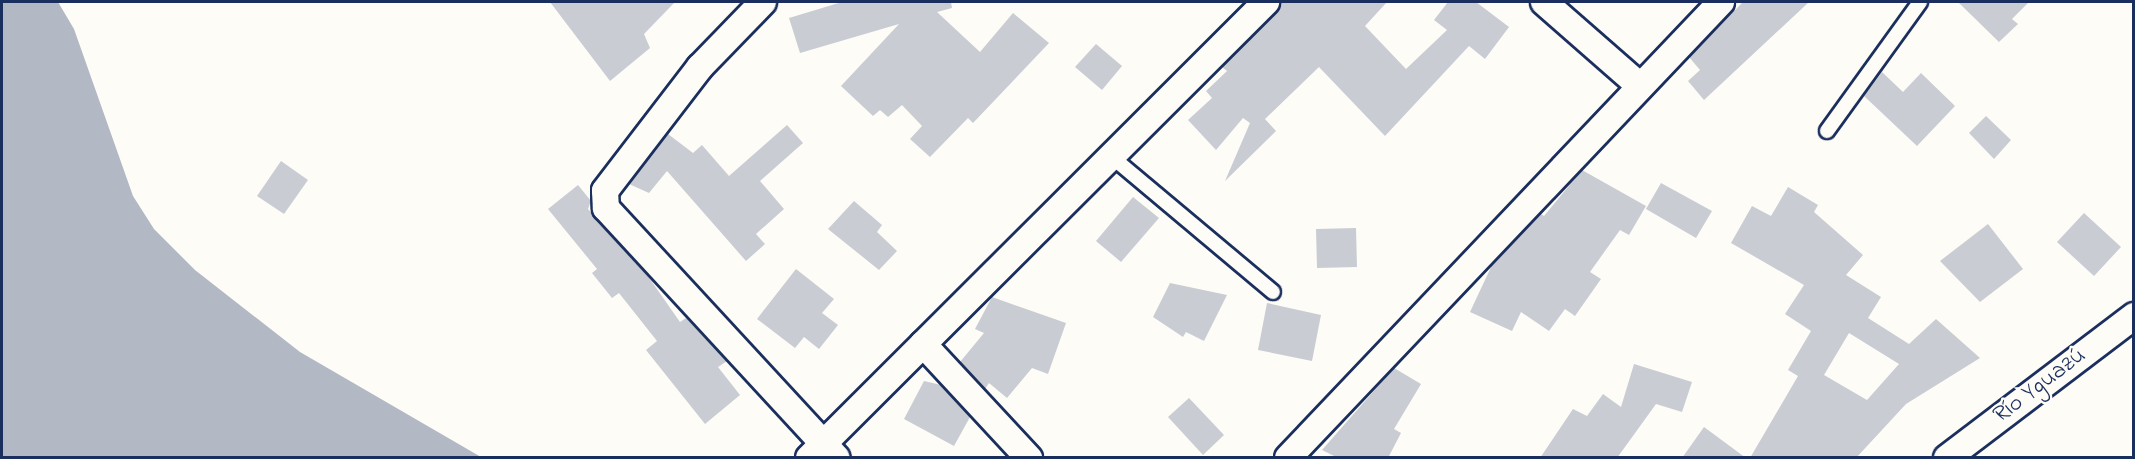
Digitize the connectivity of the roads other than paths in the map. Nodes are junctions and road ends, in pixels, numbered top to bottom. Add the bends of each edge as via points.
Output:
1 (763, 2) edge
2 (1266, 2) edge
3 (1544, 2) edge
4 (1721, 2) edge
5 (1920, 2) edge
6 (1640, 86) junction
7 (1827, 131) dead end
8 (1112, 157) junction
9 (1273, 292) dead end
10 (2133, 316) edge
11 (923, 344) junction
12 (824, 452) edge
13 (1029, 458) edge
14 (1288, 458) edge
15 (1947, 458) edge

1 - 12 street via 700,67 605,191 606,208
2 - 8 street
3 - 6 street
4 - 6 street
5 - 7 lane
6 - 14 street
8 - 9 lane
8 - 11 street
10 - 15 street, Río Yguazú
11 - 12 street
11 - 13 street

